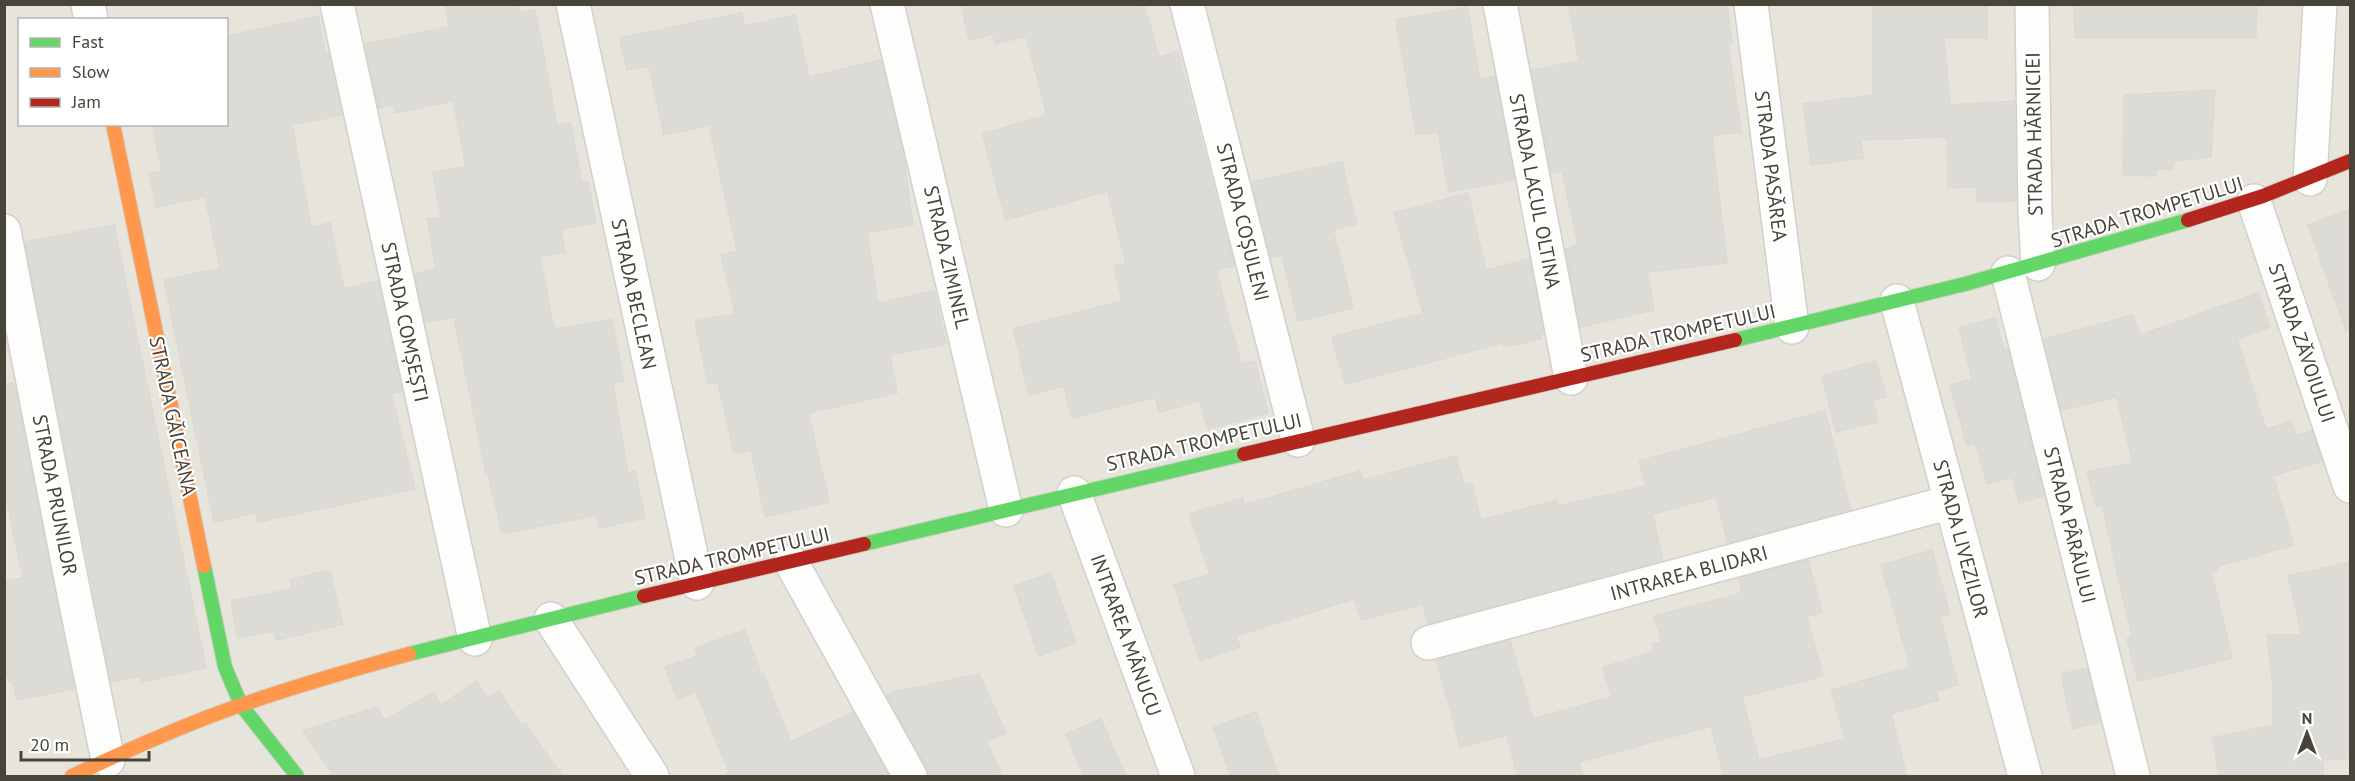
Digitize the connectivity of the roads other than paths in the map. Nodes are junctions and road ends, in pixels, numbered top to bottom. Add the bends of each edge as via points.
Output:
1 (337, 4) edge
2 (573, 4) edge
3 (887, 4) edge
4 (1187, 4) edge
5 (1500, 4) edge
6 (1751, 4) edge
7 (2032, 4) edge
8 (2320, 4) edge
9 (113, 126) edge
10 (2350, 161) edge
11 (2310, 179) junction
12 (2254, 201) junction
13 (4, 231) edge
14 (2023, 269) junction
15 (1897, 301) junction
16 (1792, 327) junction
17 (1571, 378) junction
18 (1298, 440) junction
19 (2350, 486) edge
20 (1074, 493) junction
21 (1951, 502) junction
22 (1006, 510) junction
23 (791, 562) junction
24 (697, 583) junction
25 (551, 619) junction
26 (475, 639) junction
27 (1428, 644) dead end
28 (242, 705) junction
29 (108, 760) junction
30 (72, 777) edge
31 (297, 777) edge
32 (652, 777) edge
33 (910, 777) edge
34 (1178, 777) edge
35 (2025, 777) edge
36 (2133, 777) edge

1 - 26 street, STRADA COMȘEȘTI
2 - 24 street, STRADA BECLEAN
3 - 22 street, STRADA ZIMINEL
4 - 18 street, STRADA COȘULENI
5 - 17 street, STRADA LACUL OLTINA
6 - 16 street, STRADA PASĂREA
7 - 14 street, STRADA HĂRNICIEI via 2035,202
8 - 11 street
9 - 28 street, STRADA GĂICEANA via 225,667
10 - 11 street, STRADA TROMPETULUI
11 - 12 street, STRADA TROMPETULUI
12 - 14 street, STRADA TROMPETULUI
12 - 19 street, STRADA ZĂVOIULUI
13 - 29 street, STRADA PRUNILOR
14 - 15 street, STRADA TROMPETULUI
14 - 36 street, STRADA PÂRÂULUI
15 - 16 street, STRADA TROMPETULUI
15 - 21 street, STRADA LIVEZILOR
16 - 17 street, STRADA TROMPETULUI
17 - 18 street, STRADA TROMPETULUI
18 - 20 street, STRADA TROMPETULUI
20 - 22 street, STRADA TROMPETULUI
20 - 34 street, INTRAREA MÂNUCU
21 - 27 street, INTRAREA BLIDARI
21 - 35 street, STRADA LIVEZILOR
22 - 23 street, STRADA TROMPETULUI
23 - 24 street, STRADA TROMPETULUI
23 - 33 street
24 - 25 street, STRADA TROMPETULUI
25 - 26 street, STRADA TROMPETULUI
25 - 32 street
26 - 28 street, STRADA TROMPETULUI
28 - 29 street, STRADA TROMPETULUI
28 - 31 street, STRADA GĂICEANA
29 - 30 street, STRADA TROMPETULUI

